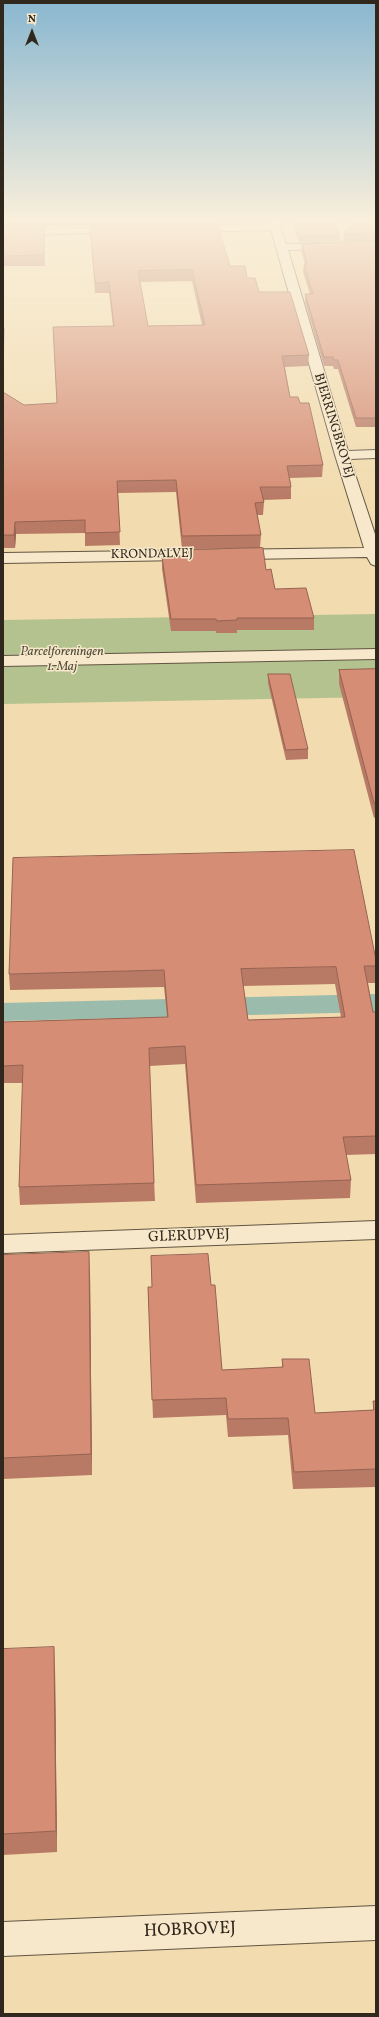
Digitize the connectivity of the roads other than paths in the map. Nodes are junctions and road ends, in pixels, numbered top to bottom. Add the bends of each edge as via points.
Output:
1 (301, 312) edge
2 (376, 454) edge
3 (342, 455) junction
4 (374, 549) edge
5 (3, 558) edge
6 (376, 654) edge
7 (3, 661) edge
8 (376, 1230) edge
9 (3, 1244) edge
10 (376, 1923) edge
11 (3, 1939) edge

1 - 3 street, BJERRINGBROVEJ
2 - 3 street
3 - 4 street, BJERRINGBROVEJ
4 - 5 street, KRONDALVEJ
6 - 7 street
8 - 9 street, GLERUPVEJ
10 - 11 street, HOBROVEJ

